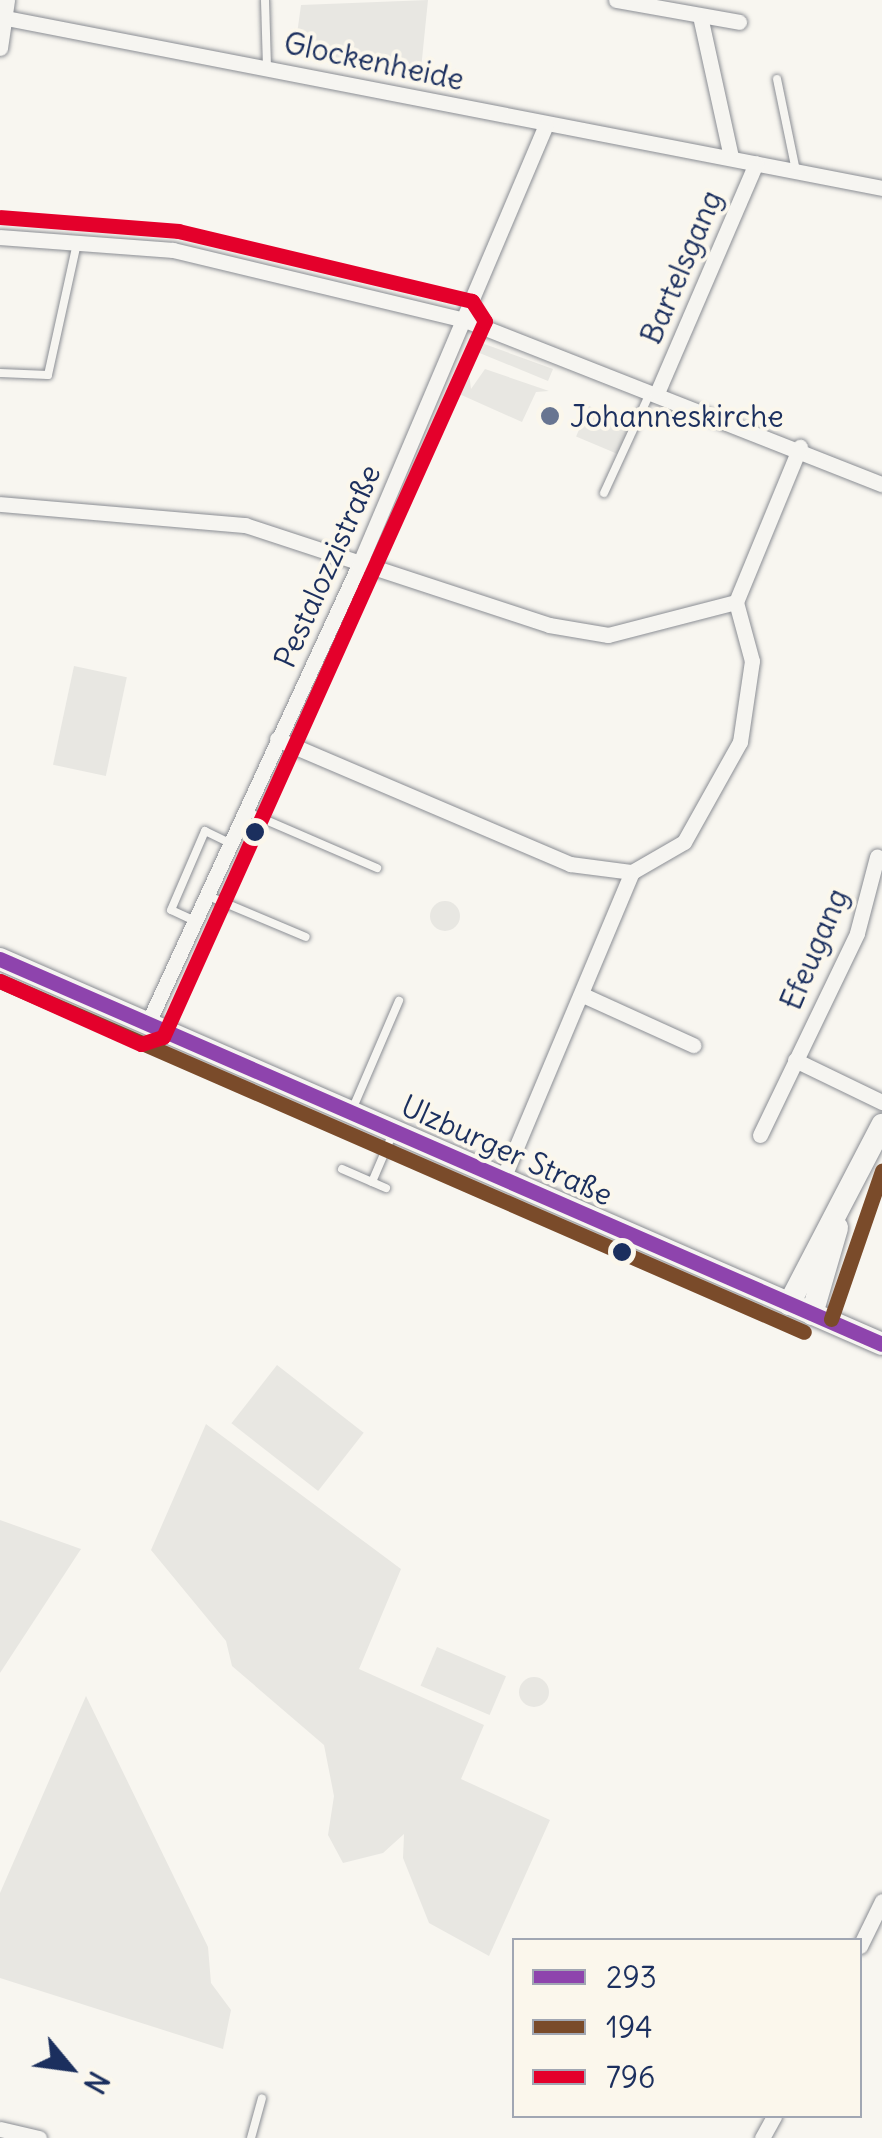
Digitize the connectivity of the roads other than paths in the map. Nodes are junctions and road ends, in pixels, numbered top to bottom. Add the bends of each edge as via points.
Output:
1 (7, 0) edge
2 (265, 0) edge
3 (616, 0) edge
4 (700, 16) junction
5 (6, 18) junction
6 (739, 22) dead end
7 (0, 48) edge
8 (268, 67) junction
9 (777, 79) dead end
10 (546, 125) junction
11 (730, 157) junction
12 (756, 162) junction
13 (796, 171) junction
14 (882, 188) edge
15 (0, 237) edge
16 (78, 239) junction
17 (465, 320) junction
18 (0, 373) edge
19 (654, 392) junction
20 (800, 447) junction
21 (882, 484) edge
22 (604, 493) dead end
23 (0, 504) edge
24 (359, 565) junction
25 (736, 602) junction
26 (277, 739) junction
27 (245, 811) junction
28 (230, 843) junction
29 (877, 856) dead end
30 (377, 868) dead end
31 (632, 872) junction
32 (206, 895) junction
33 (194, 921) junction
34 (306, 938) dead end
35 (0, 959) edge
36 (585, 996) junction
37 (399, 1001) dead end
38 (148, 1025) junction
39 (693, 1044) dead end
40 (795, 1060) junction
41 (882, 1102) edge
42 (350, 1114) junction
43 (882, 1126) edge
44 (393, 1133) junction
45 (760, 1135) dead end
46 (342, 1169) dead end
47 (502, 1181) junction
48 (372, 1182) junction
49 (386, 1188) dead end
50 (843, 1206) junction
51 (789, 1304) junction
52 (812, 1314) junction
53 (882, 1344) edge
54 (882, 1902) edge
55 (862, 1942) edge
56 (262, 2098) dead end
57 (0, 2129) edge
58 (39, 2138) edge
59 (251, 2138) edge

1 - 5 street
2 - 8 lane
3 - 4 street
4 - 6 street
4 - 11 street
5 - 7 street
5 - 8 street, Glockenheide
8 - 10 street, Glockenheide
9 - 13 lane
10 - 11 street, Glockenheide
10 - 17 street, Pestalozzistraße
11 - 12 street, Glockenheide
12 - 13 street, Glockenheide
12 - 19 street, Bartelsgang
13 - 14 street, Glockenheide
15 - 16 street
16 - 17 street via 271,270
16 - 18 lane via 48,376
17 - 19 street
17 - 24 street, Pestalozzistraße
19 - 20 street
19 - 22 lane
20 - 21 street
20 - 25 street
23 - 24 street via 245,525
24 - 25 street via 608,635
24 - 26 street, Pestalozzistraße
25 - 31 street via 752,661 740,742 684,842
26 - 27 street, Pestalozzistraße
26 - 31 street via 570,864
27 - 28 street, Pestalozzistraße
27 - 30 lane
28 - 32 street, Pestalozzistraße
28 - 33 lane via 205,830 170,910
29 - 40 street, Efeugang via 857,933
31 - 36 street
32 - 33 street, Pestalozzistraße
32 - 34 lane
33 - 38 street, Pestalozzistraße
35 - 38 main road, Ulzburger Straße
36 - 39 street
36 - 47 street
37 - 42 lane
38 - 42 main road, Ulzburger Straße
40 - 41 street
40 - 45 street, Efeugang
42 - 44 main road, Ulzburger Straße
43 - 50 main road
44 - 47 main road, Ulzburger Straße
44 - 48 lane
46 - 48 lane
47 - 51 main road, Ulzburger Straße
48 - 49 lane
50 - 51 main road
50 - 52 main road
51 - 52 main road, Ulzburger Straße
52 - 53 main road, Ulzburger Straße
54 - 55 street
56 - 59 lane
57 - 58 street

